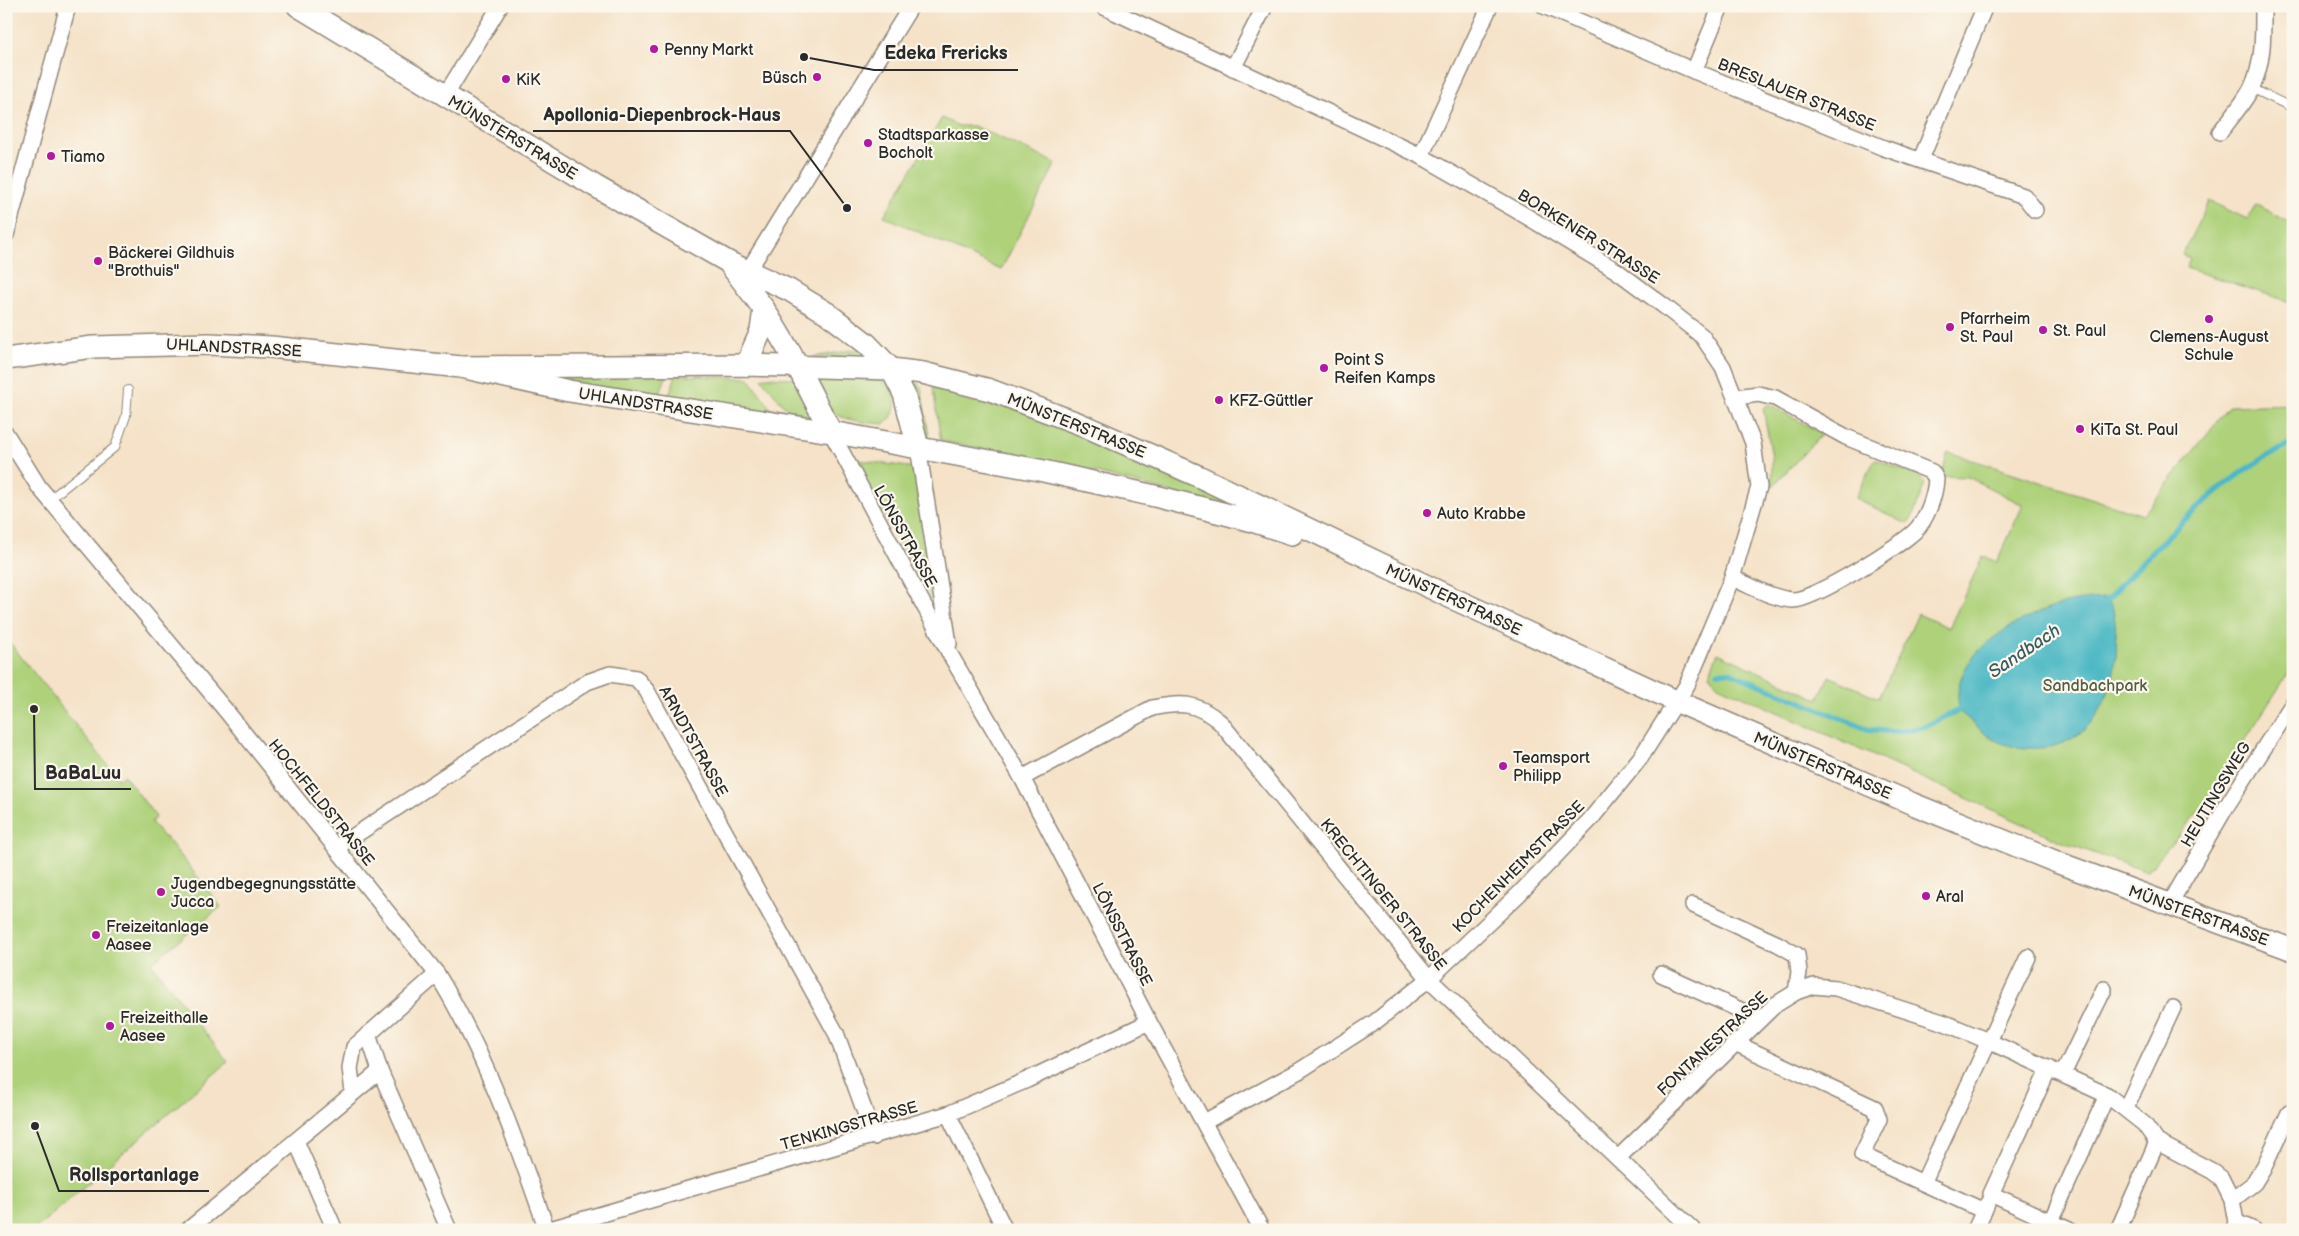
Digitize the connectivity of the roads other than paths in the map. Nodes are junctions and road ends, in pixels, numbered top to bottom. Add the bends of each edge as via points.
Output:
1 (68, 6) edge
2 (298, 6) edge
3 (500, 6) edge
4 (911, 6) edge
5 (1102, 6) edge
6 (1264, 6) edge
7 (1490, 6) edge
8 (1544, 6) edge
9 (1721, 6) edge
10 (1985, 6) edge
11 (2263, 6) edge
12 (1233, 68) junction
13 (1694, 71) junction
14 (2252, 88) junction
15 (445, 96) junction
16 (2293, 108) edge
17 (2220, 132) dead end
18 (1421, 156) junction
19 (1921, 159) junction
20 (2035, 210) dead end
21 (6, 235) edge
22 (739, 267) junction
23 (764, 308) junction
24 (6, 359) edge
25 (746, 365) junction
26 (798, 366) junction
27 (461, 368) junction
28 (891, 369) junction
29 (128, 390) dead end
30 (1737, 397) junction
31 (831, 432) junction
32 (6, 434) edge
33 (918, 447) junction
34 (50, 499) junction
35 (1363, 557) junction
36 (1732, 578) junction
37 (951, 656) junction
38 (1678, 702) junction
39 (2293, 703) edge
40 (1022, 778) junction
41 (336, 848) junction
42 (1693, 905) dead end
43 (2169, 905) junction
44 (2293, 950) edge
45 (2028, 957) dead end
46 (437, 974) junction
47 (1660, 974) dead end
48 (1429, 979) junction
49 (2104, 989) dead end
50 (1796, 992) junction
51 (2173, 1008) dead end
52 (1760, 1019) junction
53 (1149, 1022) junction
54 (368, 1034) junction
55 (1988, 1041) junction
56 (1734, 1043) junction
57 (380, 1071) junction
58 (2056, 1071) junction
59 (352, 1092) junction
60 (2107, 1095) junction
61 (2126, 1108) junction
62 (2289, 1113) dead end
63 (948, 1114) junction
64 (1204, 1122) junction
65 (874, 1137) junction
66 (296, 1141) junction
67 (2157, 1142) junction
68 (1618, 1158) junction
69 (1923, 1183) junction
70 (1992, 1194) junction
71 (2232, 1200) junction
72 (1984, 1211) junction
73 (2050, 1221) junction
74 (2235, 1226) edge
75 (188, 1230) edge
76 (335, 1230) edge
77 (449, 1230) edge
78 (547, 1230) edge
79 (1004, 1230) edge
80 (1262, 1230) edge
81 (1693, 1230) edge
82 (1975, 1230) edge
83 (2069, 1230) edge
84 (2118, 1230) edge
85 (2254, 1230) edge

1 - 21 street
2 - 15 main road, MÜNSTERSTRASSE
3 - 15 street
4 - 22 street
5 - 12 street, BORKENER STRASSE
6 - 12 street
7 - 18 street
8 - 13 street, BRESLAUER STRASSE
9 - 13 street
10 - 19 street
11 - 14 street via 2260,66
12 - 18 street, BORKENER STRASSE
13 - 19 street, BRESLAUER STRASSE via 1884,148
14 - 16 lane
14 - 17 street
15 - 22 main road, MÜNSTERSTRASSE via 594,186
18 - 30 street, BORKENER STRASSE via 1617,271 1664,306 1702,336 1723,367
19 - 20 street, BRESLAUER STRASSE via 2024,196
22 - 23 main road, MÜNSTERSTRASSE
22 - 28 main road, MÜNSTERSTRASSE via 827,313 867,344
23 - 25 main road via 761,331
23 - 26 main road, MÜNSTERSTRASSE
24 - 27 main road, UHLANDSTRASSE via 93,347 209,344 281,348
25 - 26 main road, MÜNSTERSTRASSE
25 - 27 main road, UHLANDSTRASSE
26 - 28 main road, MÜNSTERSTRASSE
26 - 31 main road, MÜNSTERSTRASSE
27 - 31 main road, UHLANDSTRASSE via 569,391
28 - 33 main road, MÜNSTERSTRASSE via 904,394
28 - 35 main road, MÜNSTERSTRASSE via 923,373 990,390 1080,424 1198,476
29 - 34 lane via 126,416 115,447
30 - 36 street, BORKENER STRASSE via 1754,443 1759,487
30 - 36 street via 1758,394 1775,398 1846,436 1932,472 1936,479 1935,490 1916,530 1900,544 1812,595 1794,600
31 - 33 main road, MÜNSTERSTRASSE
31 - 37 street, LÖNSSTRASSE
32 - 34 street, HOCHFELDSTRASSE via 21,461
33 - 35 main road, MÜNSTERSTRASSE via 1159,497 1249,520
33 - 37 street, LÖNSSTRASSE
34 - 41 street, HOCHFELDSTRASSE
35 - 38 main road, MÜNSTERSTRASSE
36 - 38 street, BORKENER STRASSE
37 - 40 street, LÖNSSTRASSE
38 - 43 main road, MÜNSTERSTRASSE via 1987,835
38 - 48 street, KOCHENHEIMSTRASSE via 1641,757 1590,820 1519,894
39 - 43 street, HEUTINGSWEG
40 - 48 street, KRECHTINGER STRASSE via 1152,708 1187,704 1206,711 1220,722
40 - 53 street, LÖNSSTRASSE
41 - 46 street, HOCHFELDSTRASSE
41 - 65 street, ARNDTSTRASSE via 587,682 610,674 636,678 647,691 836,1032
42 - 50 street via 1797,955
43 - 44 main road, MÜNSTERSTRASSE
45 - 55 street
46 - 54 street
46 - 78 street, HOCHFELDSTRASSE via 457,1006 491,1076
47 - 52 street
48 - 64 street, KOCHENHEIMSTRASSE via 1338,1048
48 - 68 street, KRECHTINGER STRASSE
49 - 58 street
50 - 52 street, FONTANESTRASSE
50 - 55 street, FONTANESTRASSE via 1814,986 1836,988
51 - 61 street
52 - 56 street, FONTANESTRASSE
53 - 63 street, TENKINGSTRASSE
53 - 64 street, LÖNSSTRASSE
54 - 57 street
54 - 59 street via 354,1047 351,1057
55 - 58 street, FONTANESTRASSE
55 - 69 street
56 - 68 street, FONTANESTRASSE
56 - 69 street via 1875,1108 1879,1119 1862,1155
57 - 59 street
57 - 77 street
58 - 60 street, FONTANESTRASSE
58 - 70 street
59 - 66 street
60 - 61 street, FONTANESTRASSE
60 - 73 street
61 - 67 street, FONTANESTRASSE via 2144,1124
62 - 71 street via 2254,1183
63 - 65 street, TENKINGSTRASSE
63 - 79 street
64 - 80 street, LÖNSSTRASSE
65 - 78 street, TENKINGSTRASSE
66 - 75 street
66 - 76 street
67 - 71 street, FONTANESTRASSE via 2212,1171 2221,1178
67 - 84 street
68 - 81 street, KRECHTINGER STRASSE
69 - 72 street
70 - 72 street
70 - 73 street
71 - 74 street, FONTANESTRASSE
72 - 82 street
73 - 83 street
74 - 85 street, FONTANESTRASSE

